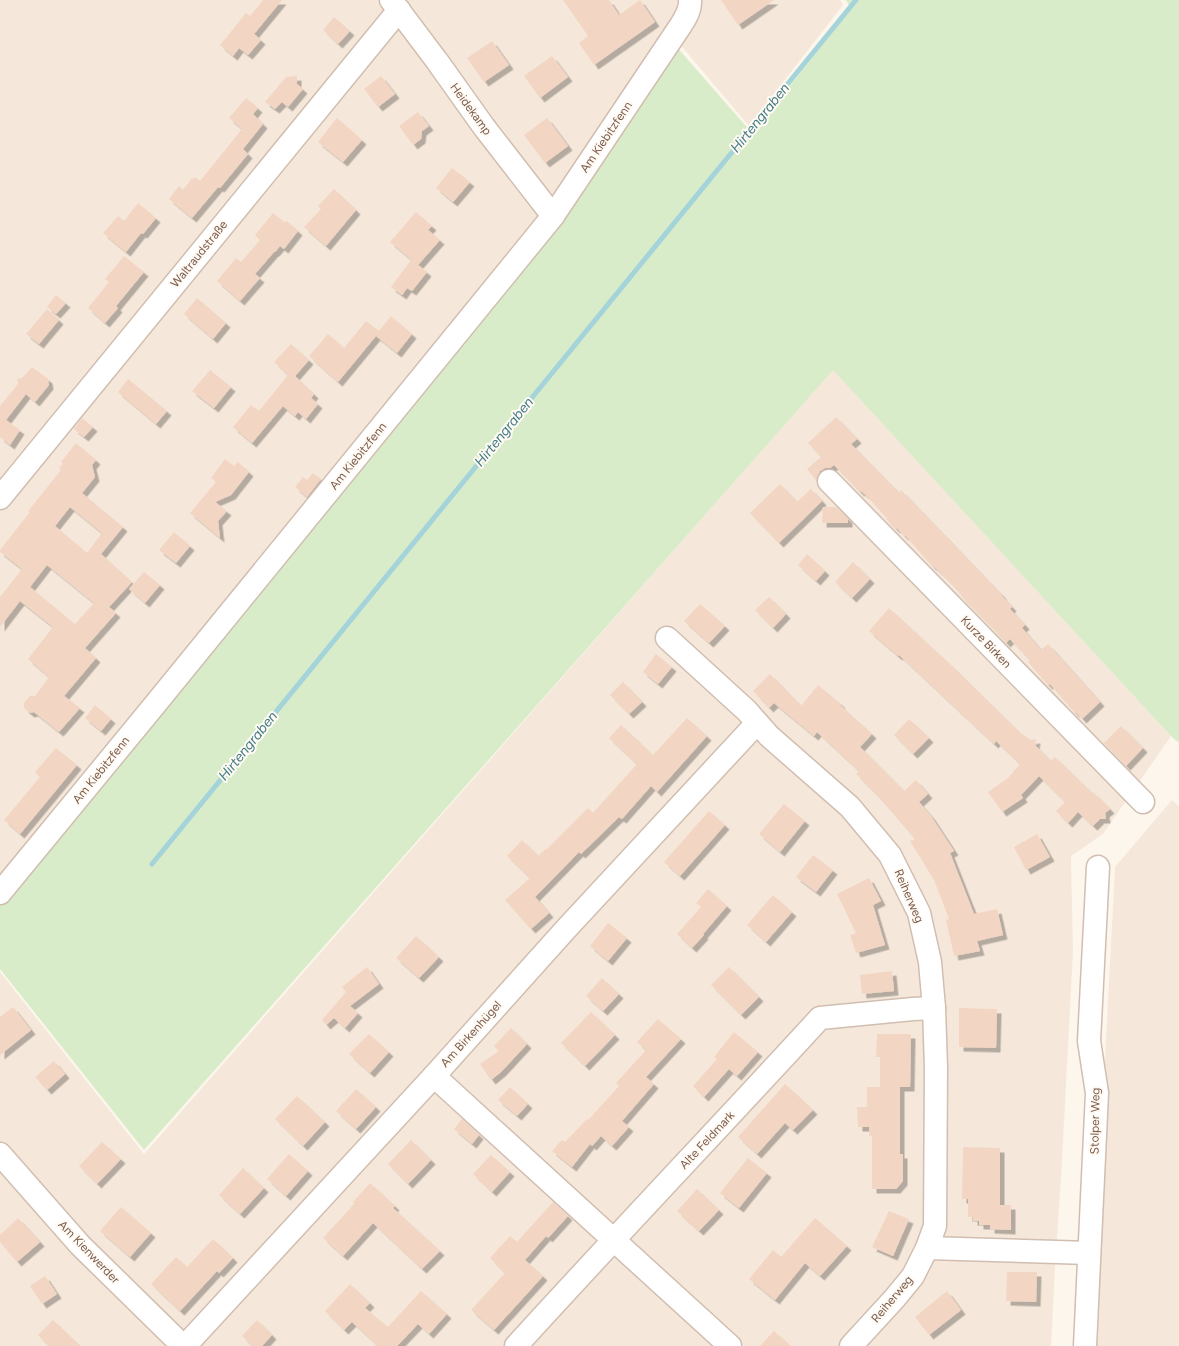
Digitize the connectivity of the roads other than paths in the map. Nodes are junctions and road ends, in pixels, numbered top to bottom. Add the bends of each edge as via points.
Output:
1 (690, 1) edge
2 (395, 5) edge
3 (553, 216) junction
4 (829, 481) dead end
5 (0, 498) edge
6 (667, 638) dead end
7 (757, 723) junction
8 (1142, 802) dead end
9 (1098, 867) dead end
10 (0, 893) edge
11 (934, 1008) junction
12 (439, 1080) junction
13 (0, 1154) edge
14 (613, 1240) junction
15 (927, 1248) junction
16 (1089, 1253) junction
17 (184, 1346) edge
18 (516, 1346) edge
19 (730, 1346) edge
20 (851, 1346) edge
21 (1084, 1346) edge

1 - 3 street, Am Kiebitzfenn via 681,25
2 - 3 street, Heidekamp
2 - 5 street, Waltraudstraße
3 - 10 street, Am Kiebitzfenn
4 - 8 street, Kurze Birken
6 - 7 street, Reiherweg
7 - 11 street, Reiherweg via 850,807 890,855 919,913 930,962
7 - 12 street, Am Birkenhügel via 566,929
9 - 16 street, Stolper Weg via 1089,1042 1097,1093
11 - 14 street, Alte Feldmark via 820,1018
11 - 15 street, Reiherweg via 935,1226
12 - 14 street
12 - 17 street, Am Birkenhügel
13 - 17 street, Am Kienwerder via 80,1245
14 - 18 street, Alte Feldmark
14 - 19 street
15 - 16 street
15 - 20 street, Reiherweg via 895,1298
16 - 21 street, Stolper Weg

